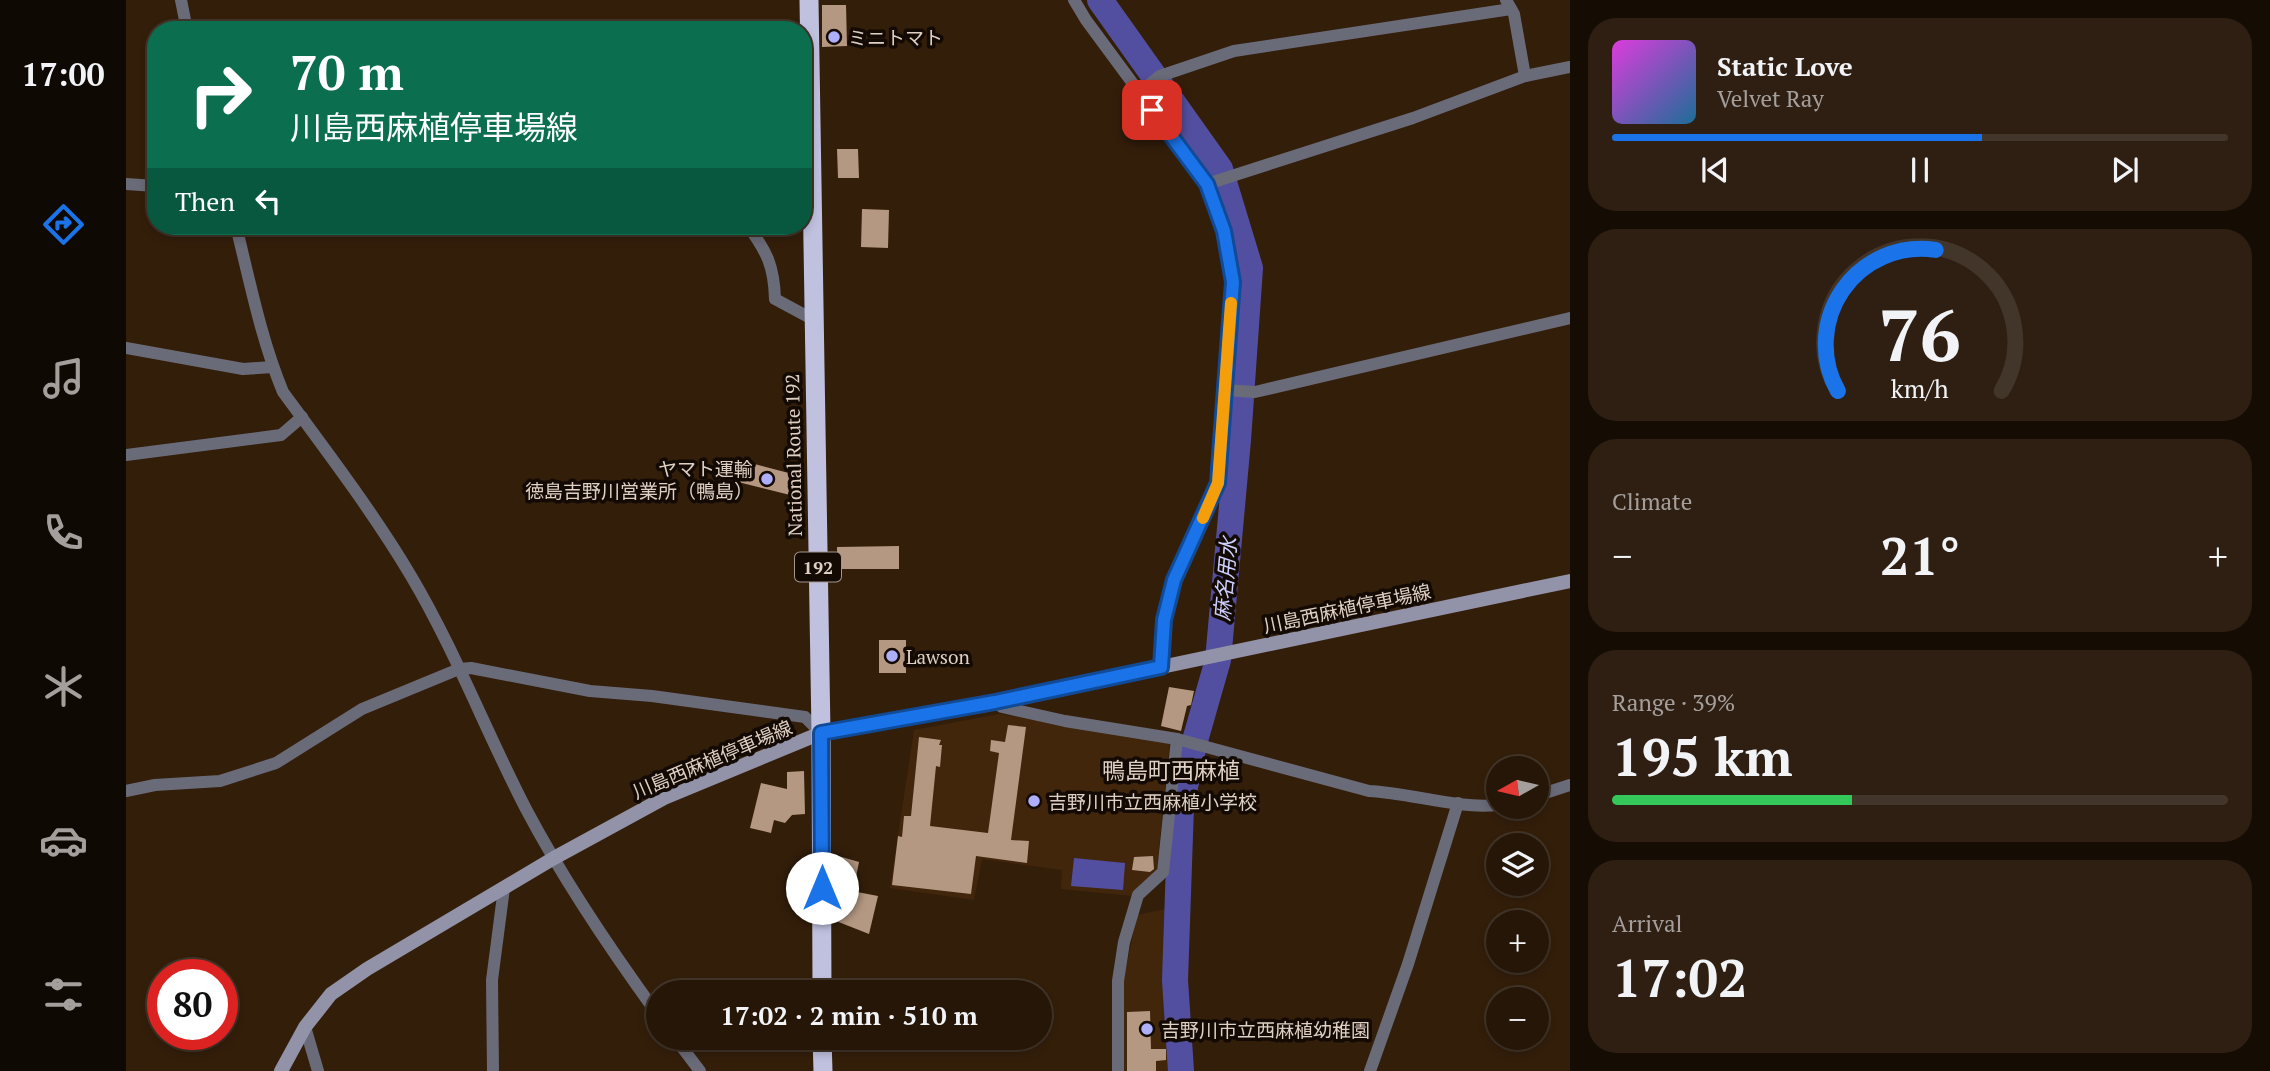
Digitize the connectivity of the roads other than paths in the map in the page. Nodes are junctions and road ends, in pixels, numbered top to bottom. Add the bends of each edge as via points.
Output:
1 (181, 0) edge
2 (809, 0) edge
3 (1074, 0) edge
4 (1509, 5) edge
5 (185, 21) edge
6 (810, 21) edge
7 (1570, 67) edge
8 (1525, 76) junction
9 (812, 85) edge
10 (1142, 90) junction
11 (126, 184) edge
12 (1207, 184) junction
13 (147, 185) edge
14 (238, 235) edge
15 (754, 235) edge
16 (1570, 318) edge
17 (814, 320) junction
18 (126, 348) edge
19 (273, 367) junction
20 (1224, 390) junction
21 (302, 417) junction
22 (126, 454) edge
23 (1570, 581) edge
24 (1161, 667) junction
25 (459, 668) junction
26 (995, 702) junction
27 (821, 733) junction
28 (1179, 740) junction
29 (1570, 785) edge
30 (126, 791) edge
31 (1549, 792) edge
32 (1458, 803) junction
33 (1486, 806) edge
34 (554, 858) junction
35 (504, 888) junction
36 (822, 980) edge
37 (646, 998) edge
38 (305, 1027) junction
39 (684, 1050) edge
40 (822, 1050) edge
41 (281, 1071) edge
42 (318, 1071) edge
43 (493, 1071) edge
44 (700, 1071) edge
45 (822, 1071) edge
46 (1118, 1071) edge
47 (1370, 1071) edge

1 - 5 street
2 - 6 highway, National Route 192 / 192
3 - 10 street
4 - 8 street
4 - 10 street via 1234,51 1160,76
7 - 8 street
8 - 12 street via 1413,118
9 - 17 highway, National Route 192 / 192
10 - 12 street
11 - 13 street
12 - 20 street via 1224,231 1233,282
14 - 19 street
15 - 17 street via 774,275 775,299
16 - 20 street via 1255,392
17 - 27 highway, National Route 192 / 192
18 - 19 street via 243,369
19 - 21 street
20 - 24 street via 1218,483 1174,580 1164,620
21 - 22 street via 281,435
21 - 25 street via 410,575
23 - 24 main road, 川島西麻植停車場線
24 - 26 main road, 川島西麻植停車場線
25 - 27 street via 590,691 805,717
25 - 30 street via 362,709 276,763 220,781
25 - 34 street via 486,730
26 - 27 main road, 川島西麻植停車場線
26 - 28 street via 1002,708
27 - 34 main road, 川島西麻植停車場線 via 664,798
27 - 36 highway, National Route 192 / 192
28 - 32 street via 1368,791
28 - 46 street via 1163,873 1138,895 1124,942 1118,981
29 - 31 street
32 - 33 street
32 - 47 street
34 - 35 main road, 川島西麻植停車場線
34 - 37 street
35 - 38 main road, 川島西麻植停車場線 via 331,994
35 - 43 street via 492,980
38 - 41 main road, 川島西麻植停車場線
38 - 42 street
39 - 44 street
40 - 45 highway

